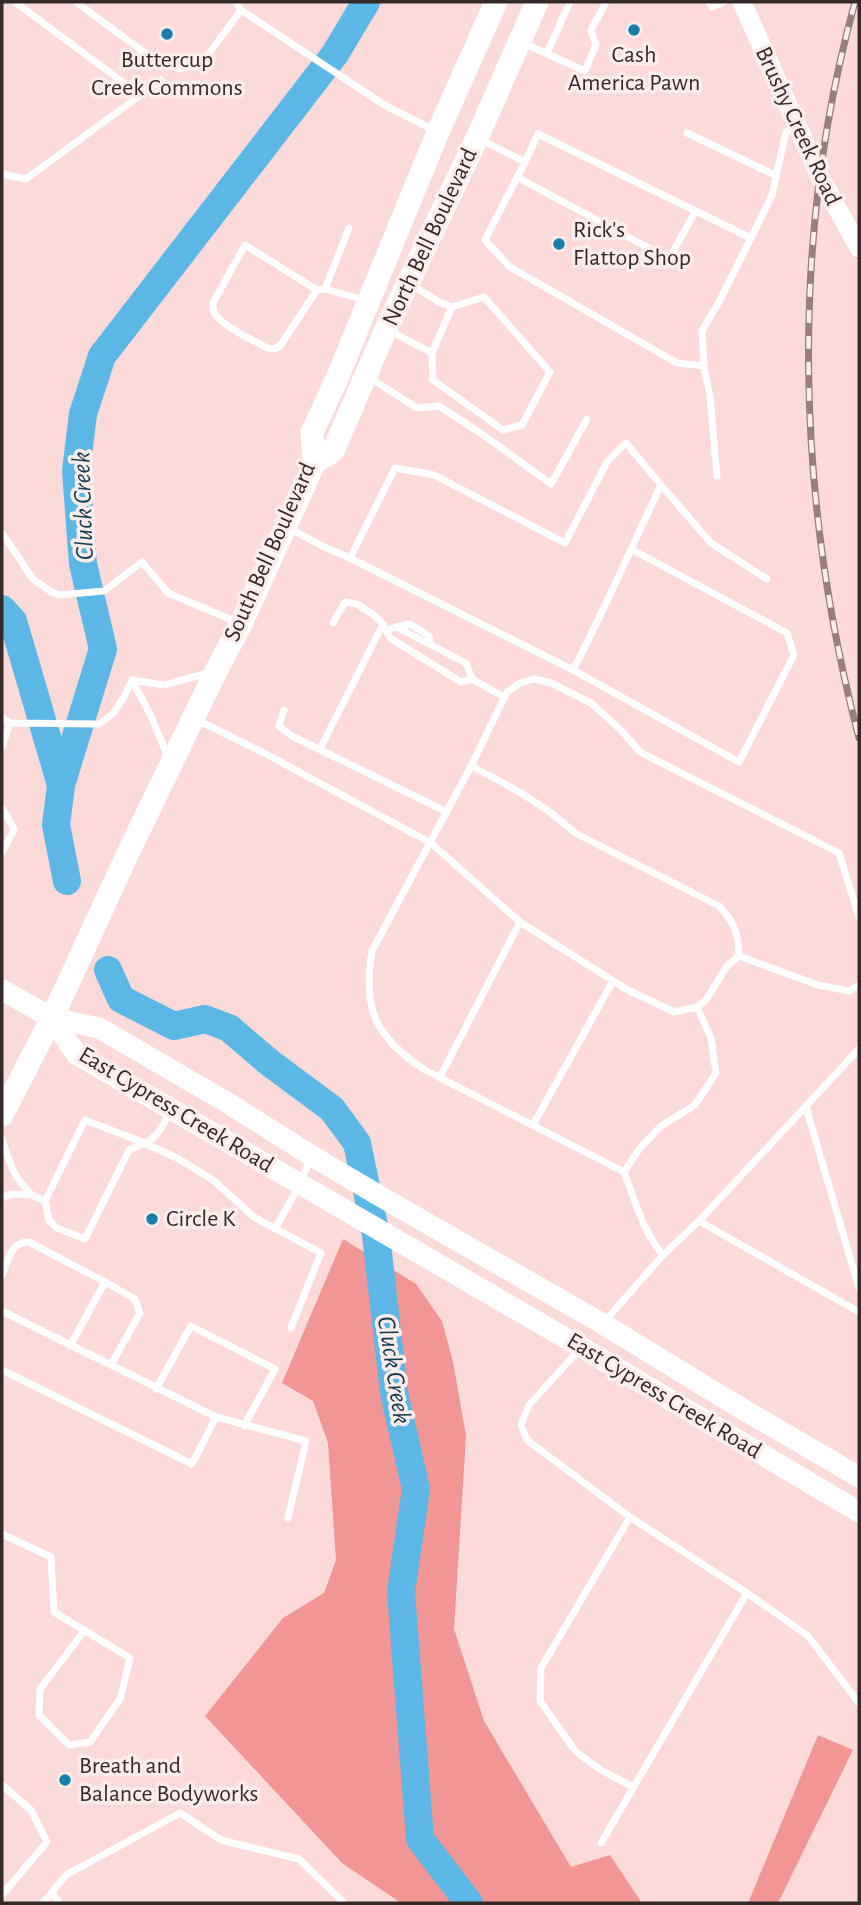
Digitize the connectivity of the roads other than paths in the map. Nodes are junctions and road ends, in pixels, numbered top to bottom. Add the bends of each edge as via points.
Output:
1 (15, 2) edge
2 (76, 2) edge
3 (236, 2) edge
4 (496, 2) edge
5 (537, 2) edge
6 (570, 2) edge
7 (606, 2) edge
8 (709, 2) edge
9 (724, 2) edge
10 (741, 2) edge
11 (242, 10) junction
12 (520, 41) junction
13 (547, 53) junction
14 (161, 80) dead end
15 (140, 95) junction
16 (797, 127) junction
17 (438, 132) junction
18 (687, 133) dead end
19 (477, 138) junction
20 (524, 162) junction
21 (2, 174) edge
22 (775, 175) junction
23 (517, 177) junction
24 (695, 212) junction
25 (349, 228) dead end
26 (751, 238) junction
27 (859, 248) edge
28 (409, 283) junction
29 (321, 290) junction
30 (369, 301) junction
31 (452, 307) junction
32 (386, 329) junction
33 (432, 353) junction
34 (704, 366) junction
35 (366, 376) junction
36 (587, 419) dead end
37 (314, 464) junction
38 (717, 476) dead end
39 (661, 485) junction
40 (286, 526) junction
41 (2, 533) edge
42 (631, 549) junction
43 (350, 558) junction
44 (767, 579) dead end
45 (333, 623) dead end
46 (241, 624) junction
47 (385, 627) junction
48 (573, 670) junction
49 (216, 671) junction
50 (472, 679) junction
51 (132, 680) junction
52 (504, 697) junction
53 (284, 710) dead end
54 (2, 718) edge
55 (193, 718) junction
56 (10, 723) junction
57 (2, 747) edge
58 (320, 750) junction
59 (171, 764) junction
60 (471, 766) junction
61 (2, 808) edge
62 (447, 813) junction
63 (431, 843) junction
64 (2, 853) edge
65 (859, 917) edge
66 (520, 922) junction
67 (739, 956) junction
68 (613, 981) junction
69 (859, 985) edge
70 (2, 990) edge
71 (697, 1007) junction
72 (52, 1017) junction
73 (859, 1049) edge
74 (440, 1077) junction
75 (806, 1107) junction
76 (171, 1109) junction
77 (2, 1115) edge
78 (533, 1125) junction
79 (2, 1139) edge
80 (145, 1143) junction
81 (312, 1156) junction
82 (624, 1172) junction
83 (300, 1184) junction
84 (32, 1195) junction
85 (2, 1198) edge
86 (46, 1201) junction
87 (699, 1221) junction
88 (275, 1229) junction
89 (663, 1255) junction
90 (2, 1275) edge
91 (105, 1282) junction
92 (859, 1288) edge
93 (2, 1311) edge
94 (859, 1312) edge
95 (603, 1324) junction
96 (290, 1328) dead end
97 (70, 1346) junction
98 (581, 1346) junction
99 (111, 1365) junction
100 (2, 1370) edge
101 (156, 1389) junction
102 (216, 1417) junction
103 (244, 1426) junction
104 (859, 1476) edge
105 (859, 1512) edge
106 (630, 1517) junction
107 (288, 1518) dead end
108 (2, 1534) edge
109 (747, 1593) junction
110 (85, 1630) junction
111 (859, 1703) edge
112 (2, 1786) edge
113 (633, 1787) junction
114 (601, 1843) dead end
115 (52, 1892) junction
116 (2, 1895) edge
117 (43, 1903) edge
118 (60, 1903) edge
119 (344, 1903) edge

1 - 15 lane
2 - 11 lane via 152,58 179,69 202,63
3 - 11 lane
4 - 17 main road, South Bell Boulevard
5 - 12 main road, North Bell Boulevard
6 - 13 lane
7 - 13 lane via 591,30 596,45 585,71
8 - 9 lane via 712,7
10 - 16 street, Brushy Creek Road
11 - 17 lane via 386,106
12 - 13 lane
12 - 19 main road, North Bell Boulevard
14 - 15 lane
15 - 21 lane via 26,179
16 - 22 lane via 786,132
16 - 27 street, Brushy Creek Road
17 - 30 main road, South Bell Boulevard
18 - 22 lane
19 - 20 lane
19 - 28 main road, North Bell Boulevard
20 - 23 lane
20 - 24 lane via 538,134
22 - 26 lane via 772,195
23 - 24 lane via 669,259
23 - 34 lane via 485,240 510,267 677,363
24 - 26 lane
25 - 29 lane
26 - 34 lane via 702,331
28 - 31 lane
28 - 32 main road, North Bell Boulevard
29 - 29 lane via 274,349 215,316 213,303 245,245
29 - 30 lane
30 - 37 main road, South Bell Boulevard via 312,433
31 - 33 lane
31 - 33 lane via 484,297 550,372 522,425 503,430 433,380
32 - 33 lane
32 - 35 main road, North Bell Boulevard
34 - 38 lane
35 - 36 lane via 417,408 439,406 551,484
35 - 37 main road, North Bell Boulevard via 333,452
37 - 40 main road, South Bell Boulevard
39 - 42 lane
39 - 43 lane via 626,443 607,462 565,543 434,474 395,468
39 - 44 lane via 711,543
40 - 43 lane
40 - 46 main road, South Bell Boulevard
41 - 46 lane via 33,579 59,595 104,591 142,562 167,593
42 - 48 lane
42 - 48 lane via 787,633 794,655 738,762
43 - 48 lane
45 - 47 lane via 345,602 357,604
46 - 49 main road, South Bell Boulevard
47 - 50 lane via 396,627 466,663
47 - 50 lane via 390,638 461,682
47 - 58 lane
49 - 51 lane via 164,685
49 - 55 main road, South Bell Boulevard
50 - 52 lane
51 - 56 lane via 113,714 99,724
51 - 59 lane
52 - 60 lane
52 - 65 lane via 534,678 551,683 591,703 640,752 839,853
53 - 58 lane via 279,726
54 - 56 lane
55 - 59 main road, South Bell Boulevard
55 - 63 lane
56 - 57 lane
58 - 62 lane
59 - 72 main road, South Bell Boulevard
60 - 62 lane
60 - 67 lane via 540,804 575,833 719,906 735,927
61 - 64 lane via 14,829
62 - 63 lane
63 - 66 lane
63 - 74 lane via 372,951 368,973 377,1025 398,1051
66 - 68 lane
66 - 74 lane
67 - 69 lane via 818,985 849,992
67 - 71 lane
68 - 71 lane via 674,1012
68 - 78 lane
70 - 72 main road
71 - 82 lane via 711,1038 716,1073 695,1105 661,1126
72 - 76 main road, East Cypress Creek Road via 76,1054
72 - 77 main road, South Bell Boulevard
72 - 81 main road, East Cypress Creek Road via 99,1028
73 - 75 lane
74 - 78 lane
75 - 87 lane
75 - 92 lane
76 - 80 lane via 156,1137
76 - 83 main road, East Cypress Creek Road
78 - 82 lane
79 - 84 lane via 10,1166
80 - 86 lane via 85,1120
80 - 86 lane via 129,1150 85,1239 57,1228 49,1220
80 - 88 lane via 213,1180 254,1217
81 - 83 lane
81 - 95 main road, East Cypress Creek Road
82 - 89 lane via 642,1219
83 - 88 lane
83 - 98 main road, East Cypress Creek Road
84 - 85 lane
84 - 86 lane
87 - 89 lane
87 - 94 lane
88 - 96 lane via 321,1253
89 - 95 lane
90 - 91 lane via 13,1249 25,1241
91 - 97 lane
91 - 99 lane via 135,1298 140,1313
93 - 97 lane
95 - 98 main road
95 - 104 main road, East Cypress Creek Road
97 - 99 lane
98 - 105 main road, East Cypress Creek Road
98 - 106 lane via 529,1405 521,1425 527,1440
99 - 101 lane
100 - 102 lane via 191,1464
101 - 102 lane
101 - 103 lane via 191,1326 275,1369
102 - 103 lane
103 - 107 lane via 306,1441
106 - 109 lane
106 - 113 lane via 541,1668 540,1701 576,1752
108 - 110 lane via 51,1557 54,1612
109 - 111 lane via 808,1636
109 - 113 lane
110 - 110 lane via 130,1658 120,1699 90,1742 69,1745 39,1716 40,1689
112 - 116 lane via 31,1810 47,1842
113 - 114 lane
115 - 117 lane
115 - 118 lane
115 - 119 lane via 66,1875 180,1813 221,1840 299,1859

